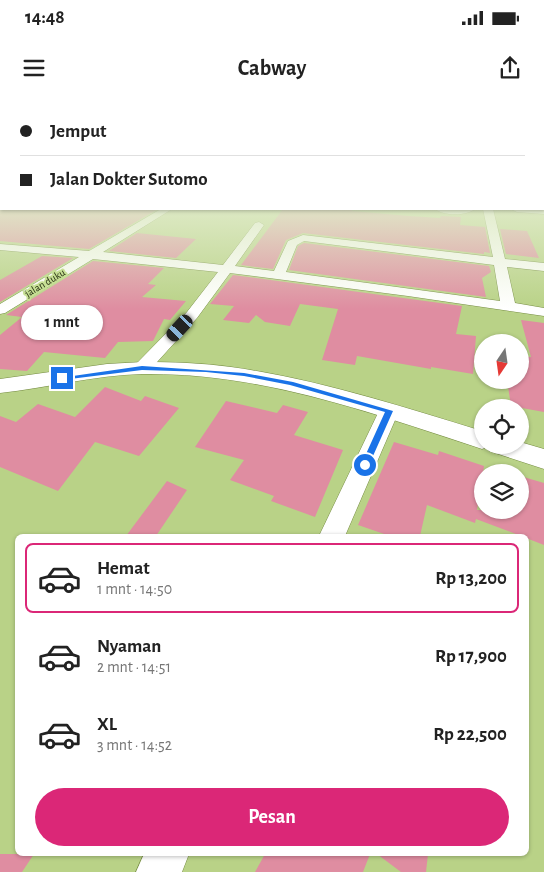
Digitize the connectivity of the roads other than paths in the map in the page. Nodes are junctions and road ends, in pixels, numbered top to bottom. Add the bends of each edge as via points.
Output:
1 (120, 237) edge
2 (250, 237) edge
3 (494, 237) edge
4 (0, 247) edge
5 (92, 254) junction
6 (500, 262) junction
7 (544, 267) edge
8 (228, 268) junction
9 (278, 274) junction
10 (508, 306) junction
11 (0, 310) edge
12 (544, 312) edge
13 (142, 368) junction
14 (0, 386) edge
15 (389, 411) junction
16 (474, 438) edge
17 (528, 454) edge
18 (544, 459) edge
19 (333, 534) edge
20 (167, 856) edge
21 (158, 872) edge

1 - 5 street, jalan duku
2 - 8 street
3 - 6 street
4 - 5 street
5 - 8 street
5 - 11 street, jalan duku
6 - 7 street
6 - 9 street via 303,238 292,243
6 - 10 street
8 - 9 street
8 - 13 street via 192,315
9 - 10 street
10 - 12 street
13 - 14 main road
13 - 15 main road via 244,374 291,383
15 - 16 main road
15 - 19 street
17 - 18 main road
20 - 21 street

